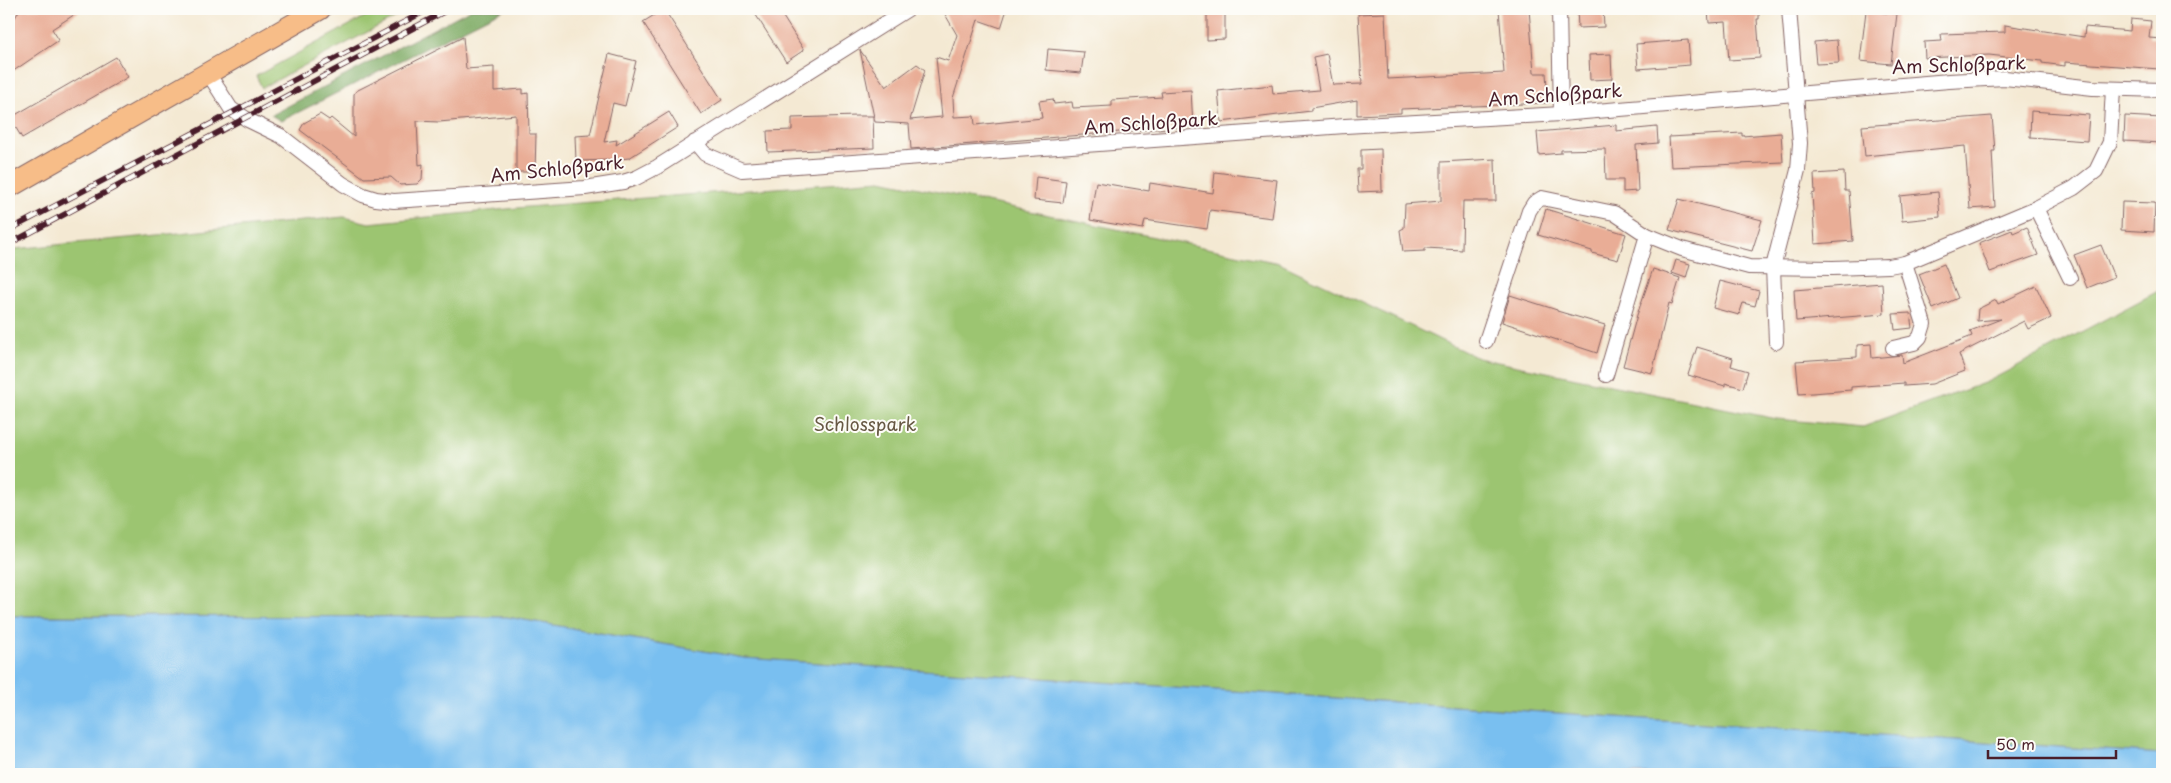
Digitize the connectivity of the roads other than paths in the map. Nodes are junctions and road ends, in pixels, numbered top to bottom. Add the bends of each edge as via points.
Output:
1 (320, 9) edge
2 (908, 9) edge
3 (1559, 9) edge
4 (1789, 9) edge
5 (208, 73) junction
6 (2113, 89) junction
7 (2162, 90) edge
8 (1796, 94) junction
9 (1561, 114) junction
10 (695, 142) junction
11 (9, 187) edge
12 (2036, 208) junction
13 (1647, 235) junction
14 (1904, 263) junction
15 (1773, 268) junction
16 (2070, 278) dead end
17 (1486, 341) dead end
18 (1776, 342) dead end
19 (1893, 348) dead end
20 (1606, 375) dead end

1 - 5 main road
2 - 10 street
3 - 9 street
4 - 8 street
5 - 10 street, Am Schloßpark via 226,104 238,114 281,136 353,190 385,200 477,196 611,184 636,178
5 - 11 main road
6 - 7 street, Am Schloßpark
6 - 8 street, Am Schloßpark via 2005,78
6 - 12 street via 2110,142 2096,171 2074,188
8 - 9 street, Am Schloßpark
8 - 15 street via 1800,143 1798,170
9 - 10 street, Am Schloßpark via 1346,126 742,170 705,154
12 - 14 street
12 - 16 street
13 - 15 street via 1722,261
13 - 17 street via 1614,213 1542,198 1534,203
13 - 20 street
14 - 15 street
14 - 19 street via 1924,324 1914,343
15 - 18 street

